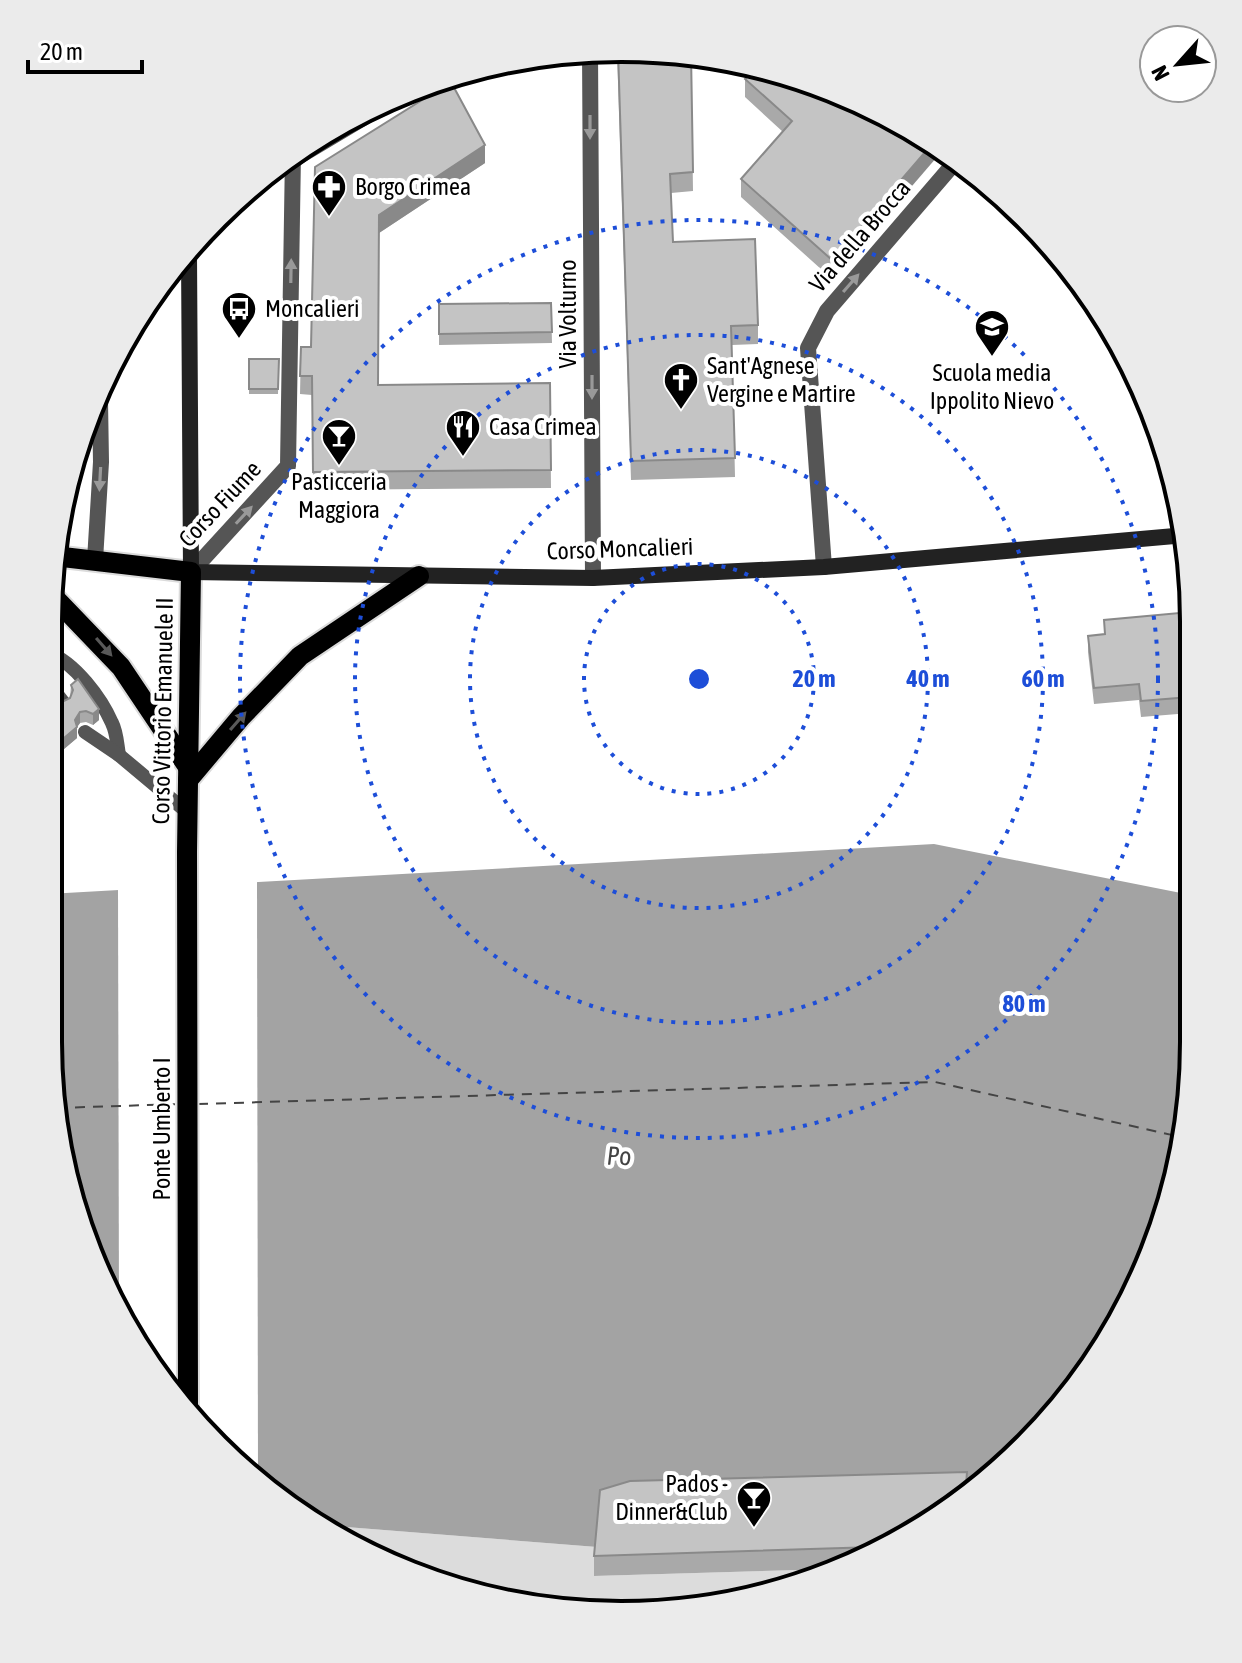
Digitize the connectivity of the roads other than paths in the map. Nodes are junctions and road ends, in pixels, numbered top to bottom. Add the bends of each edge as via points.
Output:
1 (590, 63) edge
2 (293, 169) edge
3 (949, 169) edge
4 (189, 267) edge
5 (100, 419) edge
6 (1173, 536) edge
7 (66, 557) edge
8 (95, 560) junction
9 (824, 567) junction
10 (191, 572) junction
11 (419, 576) junction
12 (593, 578) junction
13 (62, 606) edge
14 (62, 658) edge
15 (85, 732) edge
16 (119, 755) junction
17 (188, 774) junction
18 (187, 812) junction
19 (187, 852) joint
20 (188, 1395) edge

1 -> 12 street, Via Volturno
10 -> 2 street, Corso Fiume via 288,466
9 -> 3 street, Via della Brocca via 808,348 827,311
4 - 10 main road, Corso Fiume
5 -> 8 street
6 - 9 main road, Corso Moncalieri
7 - 8 main road, Corso Moncalieri
8 - 10 main road, Corso Moncalieri
9 - 12 main road, Corso Moncalieri
10 - 11 main road, Corso Moncalieri
10 - 17 main road, Corso Vittorio Emanuele II
11 - 12 main road, Corso Moncalieri
17 -> 11 main road via 300,656
13 -> 17 main road via 121,667
14 - 16 lane via 112,721
15 - 16 lane
16 - 18 lane
17 - 18 main road, Corso Vittorio Emanuele II
18 - 19 main road, Corso Vittorio Emanuele II
19 - 20 main road, Ponte Umberto I

